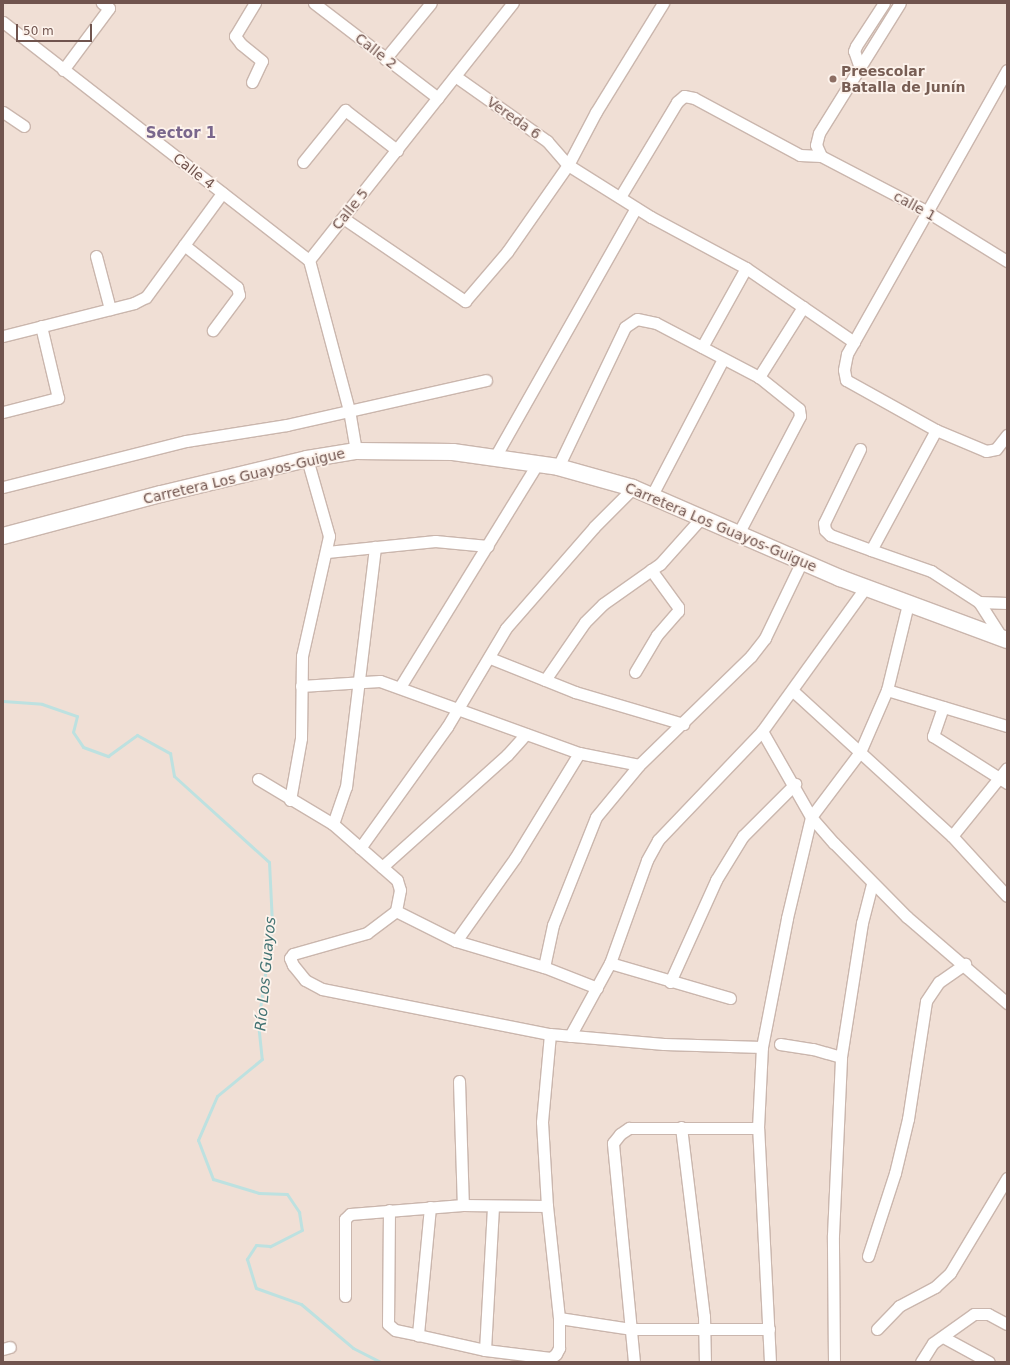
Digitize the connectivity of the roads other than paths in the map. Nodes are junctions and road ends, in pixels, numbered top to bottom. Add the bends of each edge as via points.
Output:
1 (102, 3) edge
2 (255, 3) edge
3 (431, 3) edge
4 (513, 3) edge
5 (663, 3) edge
6 (884, 3) edge
7 (900, 3) edge
8 (320, 5) edge
9 (3, 22) edge
10 (385, 59) junction
11 (860, 68) junction
12 (64, 70) junction
13 (1007, 70) edge
14 (456, 76) junction
15 (252, 82) dead end
16 (438, 98) junction
17 (3, 112) edge
18 (24, 126) dead end
19 (397, 150) junction
20 (821, 156) junction
21 (303, 162) dead end
22 (568, 165) junction
23 (222, 193) junction
24 (620, 197) junction
25 (636, 208) junction
26 (926, 211) junction
27 (343, 218) junction
28 (184, 245) junction
29 (96, 256) dead end
30 (309, 260) junction
31 (1007, 261) edge
32 (746, 268) junction
33 (803, 307) junction
34 (110, 309) junction
35 (41, 326) junction
36 (213, 330) dead end
37 (3, 336) edge
38 (854, 342) junction
39 (702, 347) junction
40 (723, 358) junction
41 (759, 377) junction
42 (486, 380) dead end
43 (349, 410) junction
44 (3, 412) edge
45 (936, 430) junction
46 (1007, 435) edge
47 (860, 449) dead end
48 (356, 451) junction
49 (495, 457) junction
50 (307, 459) junction
51 (538, 463) junction
52 (558, 466) junction
53 (3, 487) edge
54 (633, 488) junction
55 (652, 495) junction
56 (702, 517) junction
57 (739, 532) junction
58 (3, 536) edge
59 (488, 546) junction
60 (375, 547) junction
61 (871, 550) junction
62 (327, 552) junction
63 (802, 561) junction
64 (651, 570) junction
65 (865, 588) junction
66 (979, 602) junction
67 (1007, 603) edge
68 (908, 604) junction
69 (1005, 638) edge
70 (490, 658) junction
71 (635, 672) dead end
72 (545, 680) junction
73 (357, 683) junction
74 (301, 686) junction
75 (400, 687) junction
76 (793, 690) junction
77 (887, 690) junction
78 (458, 707) junction
79 (943, 707) junction
80 (683, 724) junction
81 (1007, 726) edge
82 (762, 731) junction
83 (526, 734) junction
84 (860, 752) junction
85 (578, 753) junction
86 (639, 765) junction
87 (1005, 776) edge
88 (258, 779) dead end
89 (795, 784) junction
90 (290, 800) junction
91 (811, 817) junction
92 (332, 824) junction
93 (952, 836) junction
94 (360, 848) junction
95 (382, 867) junction
96 (872, 884) junction
97 (1007, 896) edge
98 (396, 910) junction
99 (456, 941) junction
100 (610, 963) junction
101 (965, 964) junction
102 (544, 967) junction
103 (670, 982) junction
104 (597, 988) junction
105 (730, 998) dead end
106 (1007, 1003) edge
107 (550, 1034) junction
108 (570, 1036) junction
109 (780, 1044) dead end
110 (762, 1047) junction
111 (841, 1057) junction
112 (459, 1081) dead end
113 (681, 1127) junction
114 (758, 1128) junction
115 (1007, 1178) edge
116 (463, 1205) junction
117 (430, 1206) junction
118 (493, 1206) junction
119 (547, 1206) junction
120 (390, 1210) junction
121 (868, 1256) dead end
122 (345, 1296) dead end
123 (559, 1318) junction
124 (1007, 1324) edge
125 (632, 1329) junction
126 (704, 1329) junction
127 (769, 1329) junction
128 (877, 1329) dead end
129 (418, 1335) junction
130 (943, 1337) junction
131 (485, 1350) junction
132 (634, 1362) edge
133 (705, 1362) edge
134 (770, 1362) edge
135 (834, 1362) edge
136 (921, 1362) edge
137 (989, 1362) edge

1 - 12 street via 108,8
2 - 15 street via 235,36 240,44 262,61
3 - 10 street
4 - 14 street, Calle 5
5 - 22 street via 596,112
6 - 11 street via 854,51
7 - 11 street
8 - 10 street, Calle 2
9 - 12 street, Calle 4
10 - 16 street, Calle 2
11 - 20 street via 819,133 816,145
12 - 23 street, Calle 4
13 - 26 street
14 - 16 street, Calle 5
14 - 22 street, Vereda 6 via 547,141
16 - 19 street, Calle 5
17 - 18 street
19 - 21 street via 346,110
19 - 27 street, Calle 5
20 - 24 street via 800,155 694,98 684,96 677,102
20 - 26 street, calle 1
22 - 24 street, Vereda 6
22 - 27 street via 507,252 465,301
23 - 28 street
23 - 30 street, Calle 4
24 - 25 street, Vereda 6
25 - 32 street, Vereda 6
25 - 49 street
26 - 31 street, calle 1
26 - 38 street
27 - 30 street, Calle 5
28 - 34 street via 146,297
28 - 36 street via 237,287 240,295
29 - 34 street
30 - 43 street
32 - 33 street, Vereda 6
32 - 39 street
33 - 38 street, Vereda 6
33 - 41 street
34 - 35 street
35 - 37 street
35 - 44 street via 58,398
38 - 45 street via 844,370 846,380
39 - 40 street
39 - 52 street via 656,323 637,318 625,327
40 - 41 street
40 - 55 street
41 - 57 street via 795,404 800,416
42 - 43 street
43 - 48 street
43 - 53 street via 186,441
45 - 46 street via 986,451 996,449
45 - 61 street
47 - 61 street via 824,523 825,530 830,535
48 - 49 main road, Carretera Los Guayos-Guigue via 453,452
48 - 50 main road, Carretera Los Guayos-Guigue
49 - 51 main road, Carretera Los Guayos-Guigue
50 - 58 main road, Carretera Los Guayos-Guigue
50 - 62 street via 326,516 329,536
51 - 52 main road, Carretera Los Guayos-Guigue
51 - 59 street
52 - 54 main road, Carretera Los Guayos-Guigue
54 - 55 main road, Carretera Los Guayos-Guigue
54 - 70 street via 594,526 506,628
55 - 56 main road, Carretera Los Guayos-Guigue
56 - 57 main road, Carretera Los Guayos-Guigue
56 - 64 street via 660,564
57 - 63 main road, Carretera Los Guayos-Guigue
59 - 60 street via 435,541
59 - 75 street
60 - 62 street
60 - 73 street
61 - 66 street via 931,571
62 - 74 street via 302,656
63 - 65 main road, Carretera Los Guayos-Guigue
63 - 80 street via 765,638 751,656
64 - 71 street via 678,611 657,635
64 - 72 street via 603,604 585,622
65 - 68 main road, Carretera Los Guayos-Guigue
65 - 76 street
66 - 67 street
66 - 69 street
68 - 69 main road, Carretera Los Guayos-Guigue
68 - 77 street
70 - 72 street
70 - 78 street
72 - 80 street
73 - 74 street
73 - 75 street via 380,682
73 - 92 street via 346,787
74 - 90 street via 301,738
75 - 78 street
76 - 82 street
76 - 84 street
77 - 79 street
77 - 84 street
78 - 83 street
78 - 94 street via 447,727
79 - 81 street
79 - 87 street via 933,736
80 - 86 street
82 - 89 street
82 - 100 street via 658,840 647,860
83 - 85 street
83 - 95 street via 507,755
84 - 91 street
84 - 93 street
85 - 86 street
85 - 99 street via 515,858
86 - 102 street via 596,817 553,924
87 - 93 street
88 - 90 street
89 - 91 street
89 - 103 street via 743,836 716,880
90 - 92 street
91 - 96 street
91 - 110 street via 787,918
92 - 94 street
93 - 97 street
94 - 95 street
95 - 98 street via 397,880 400,890
96 - 101 street via 907,918
96 - 111 street via 862,923
98 - 99 street
98 - 107 street via 367,934 293,954 290,958 293,965 305,980 322,989
99 - 102 street
100 - 103 street
100 - 104 street
101 - 106 street
101 - 121 street via 940,982 926,1001 908,1119 895,1173
102 - 104 street
103 - 105 street
104 - 108 street
107 - 108 street
107 - 119 street via 542,1122
108 - 110 street via 664,1044
109 - 111 street
110 - 114 street
111 - 135 street via 833,1235
112 - 116 street
113 - 114 street
113 - 125 street via 629,1128 613,1143
113 - 126 street
114 - 127 street
115 - 128 street via 950,1273 936,1287 899,1306
116 - 117 street
116 - 118 street
117 - 120 street
117 - 129 street
118 - 119 street
118 - 131 street
119 - 123 street
120 - 122 street via 355,1212 346,1216
120 - 129 street via 388,1324 395,1330
123 - 125 street
123 - 131 street via 559,1348 551,1358
124 - 130 street via 988,1314 980,1313 968,1318
125 - 126 street
125 - 132 street
126 - 127 street
126 - 133 street
127 - 134 street
129 - 131 street
130 - 136 street via 933,1343
130 - 137 street

